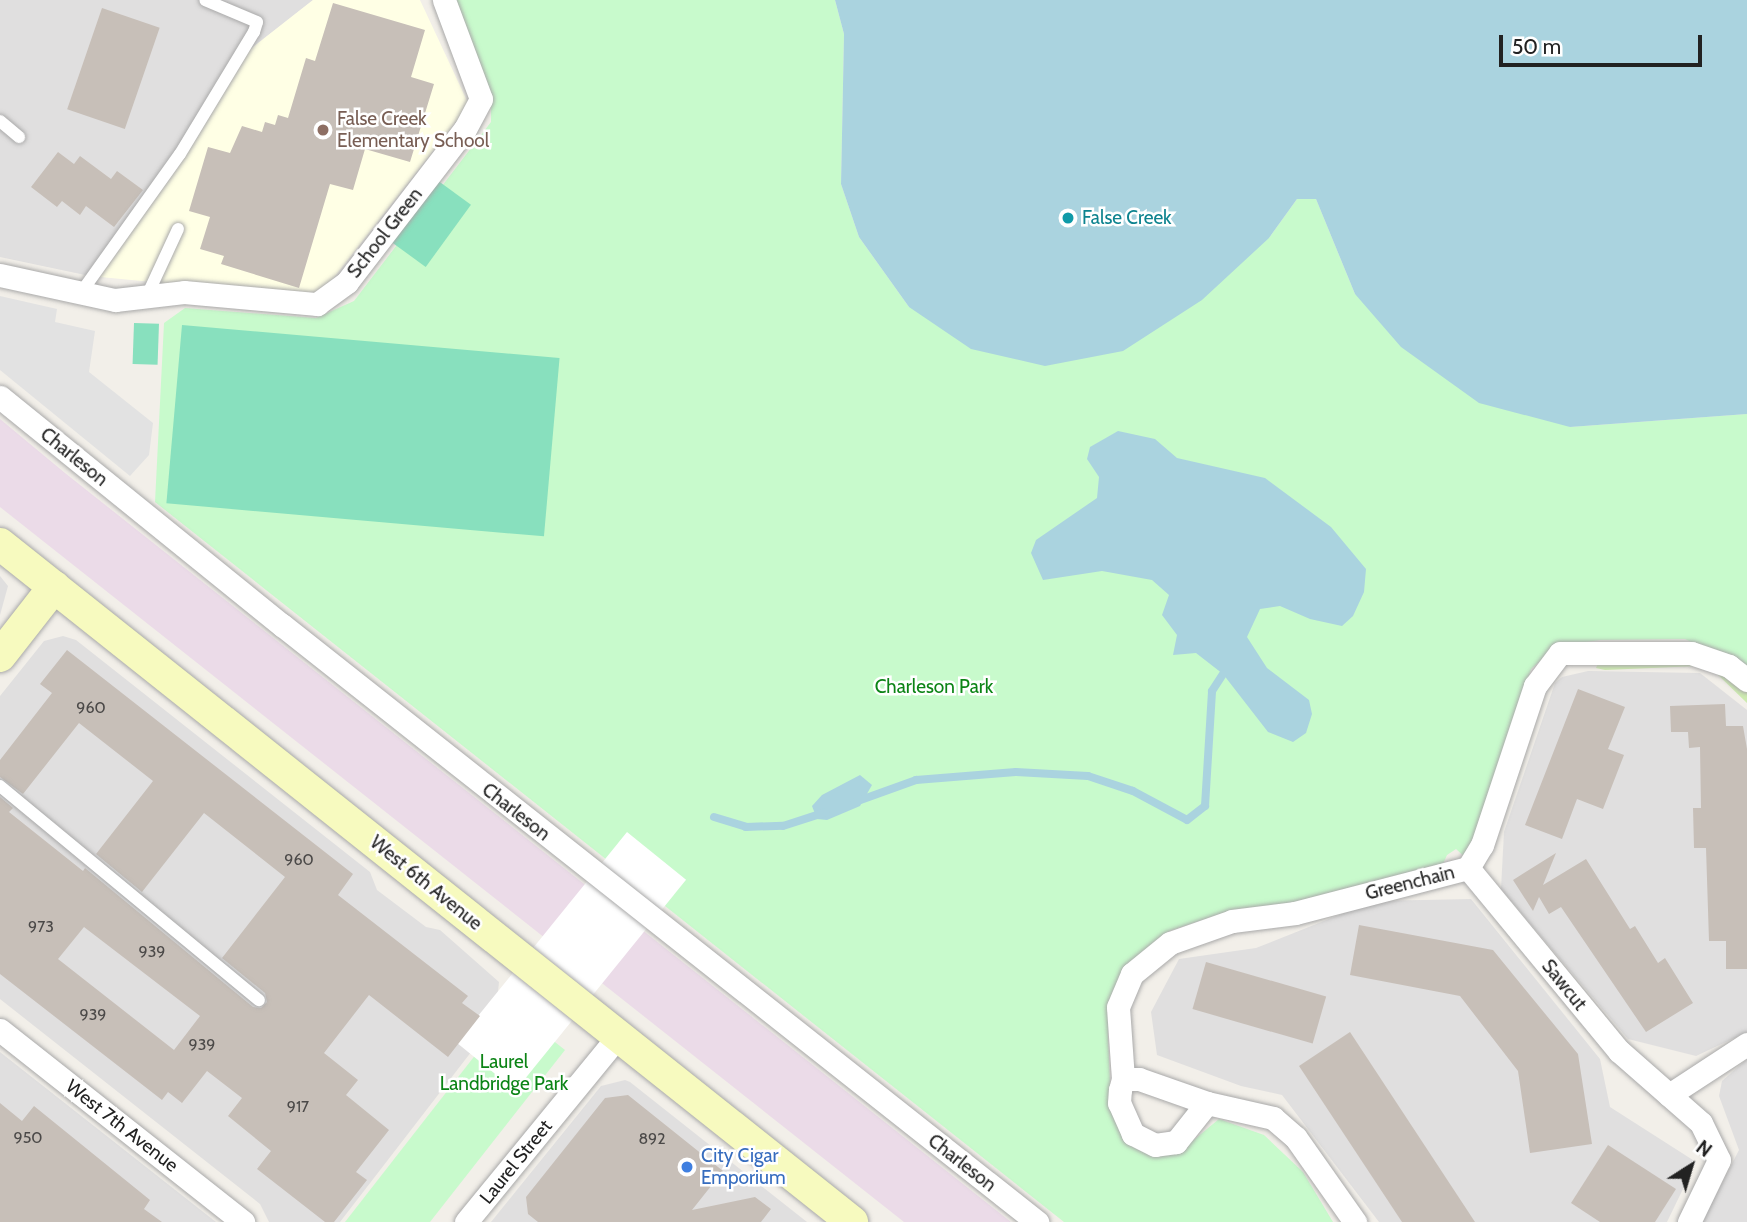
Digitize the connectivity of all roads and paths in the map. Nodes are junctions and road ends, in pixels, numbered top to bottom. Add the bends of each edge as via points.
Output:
1 (205, 0) edge
2 (444, 0) edge
3 (0, 121) edge
4 (19, 136) dead end
5 (178, 229) dead end
6 (0, 275) edge
7 (80, 294) junction
8 (146, 298) junction
9 (0, 397) edge
10 (0, 544) edge
11 (54, 587) junction
12 (0, 656) edge
13 (1747, 680) edge
14 (0, 786) edge
15 (1468, 868) junction
16 (259, 1000) dead end
17 (0, 1030) edge
18 (618, 1035) junction
19 (1747, 1044) edge
20 (1123, 1079) junction
21 (1669, 1095) junction
22 (1207, 1102) junction
23 (243, 1222) edge
24 (466, 1222) edge
25 (852, 1222) edge
26 (1037, 1222) edge
27 (1355, 1222) edge
28 (1689, 1222) edge

1 - 7 lane via 257,22 254,32 180,154
2 - 8 street, School Green via 481,99 465,129 347,282 317,304 184,292
3 - 4 lane
5 - 8 lane
6 - 7 street
7 - 8 street via 115,300
9 - 26 street, Charleson via 292,634
10 - 11 main road, West 6th Avenue
11 - 12 main road
11 - 18 main road, West 6th Avenue
13 - 15 street, Greenchain via 1729,666 1691,653 1560,653 1535,686 1482,845
14 - 16 lane
15 - 20 street, Greenchain via 1295,913 1232,921 1170,943 1132,974 1122,996 1117,1034
15 - 21 street, Sawcut via 1619,1051
17 - 23 street, West 7th Avenue
18 - 24 street, Laurel Street
18 - 25 main road, West 6th Avenue
19 - 21 street
20 - 22 street via 1139,1079
20 - 22 street, Greenchain via 1119,1103 1125,1119 1133,1134 1155,1145 1176,1142
21 - 28 street, Sawcut via 1701,1123 1719,1160
22 - 27 street via 1256,1111 1286,1128

